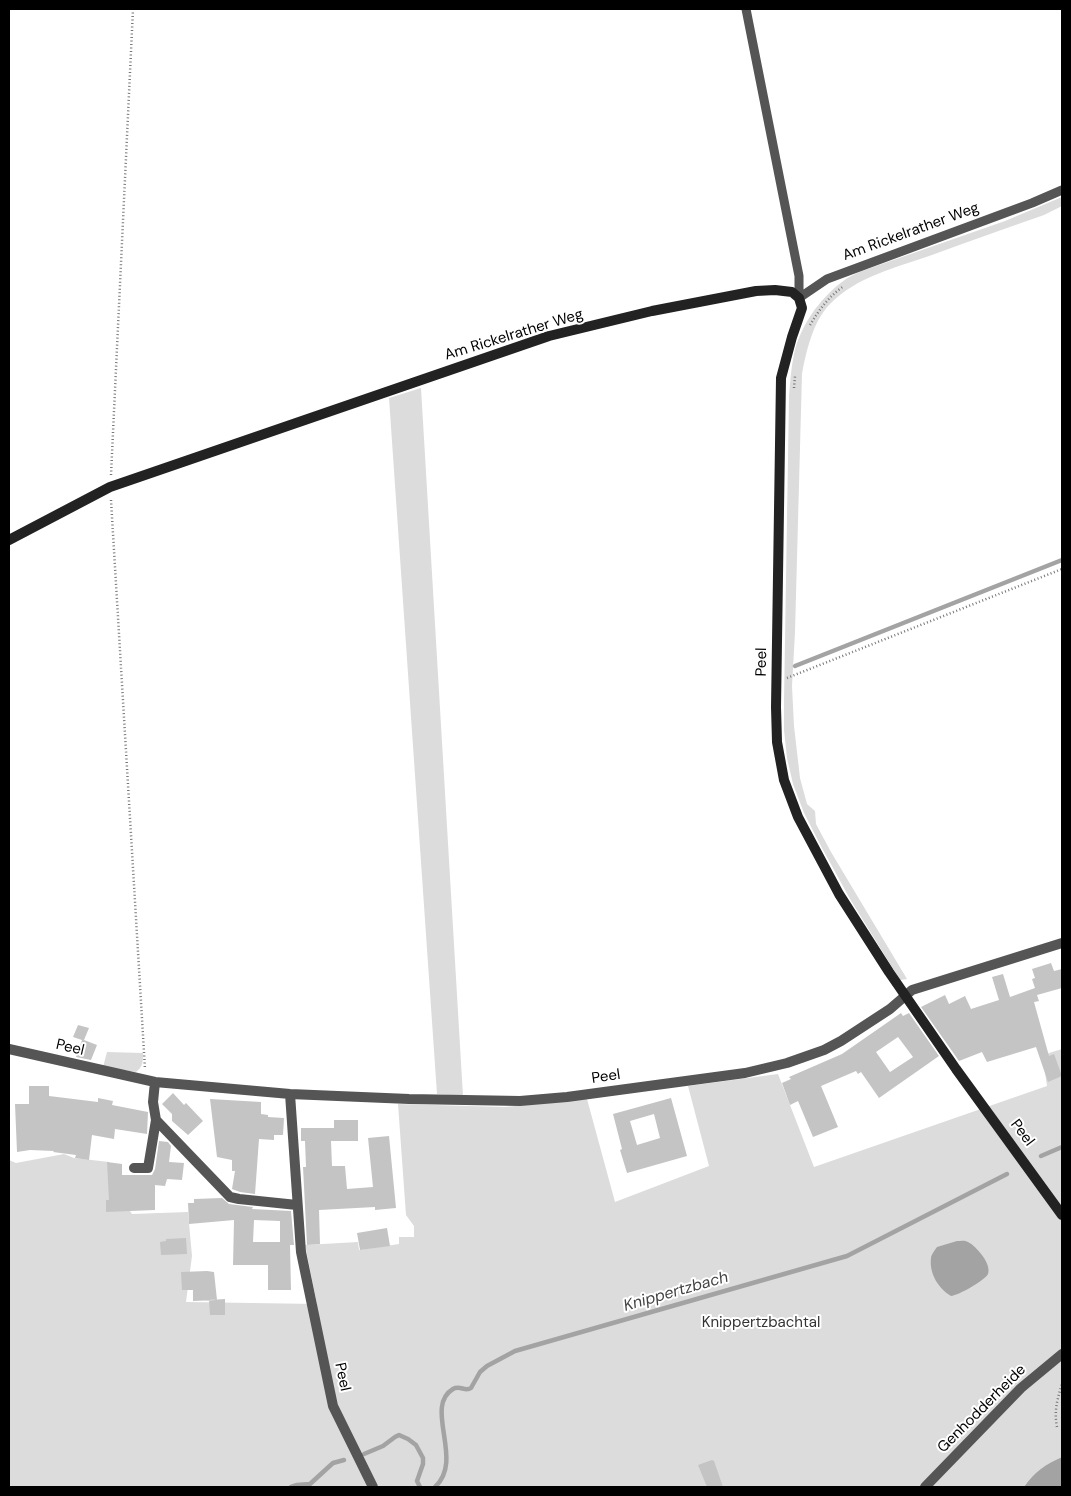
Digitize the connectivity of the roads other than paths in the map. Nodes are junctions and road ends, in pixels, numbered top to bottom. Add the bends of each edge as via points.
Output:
1 (746, 9) edge
2 (1062, 190) edge
3 (799, 298) junction
4 (9, 540) edge
5 (1062, 943) edge
6 (906, 995) junction
7 (9, 1049) edge
8 (150, 1082) junction
9 (290, 1094) junction
10 (156, 1120) junction
11 (134, 1168) dead end
12 (297, 1206) junction
13 (1062, 1215) edge
14 (1062, 1354) edge
15 (374, 1487) edge
16 (925, 1487) edge

1 - 3 lane via 799,276
2 - 3 lane, Am Rickelrather Weg via 827,279
3 - 4 street, Am Rickelrather Weg via 786,290 756,291 652,311 549,336 110,487
3 - 6 street, Peel via 801,312 781,378 777,742 784,780 798,817 839,894
5 - 6 street, Peel via 912,990
6 - 9 street, Peel via 890,1009 824,1050 788,1063 745,1072 520,1101
6 - 13 street, Peel
7 - 8 street, Peel
8 - 9 street, Peel
8 - 10 street
9 - 12 street, Peel
10 - 11 street via 148,1168
10 - 12 street via 230,1197
12 - 15 street, Peel via 301,1252 333,1406
14 - 16 street, Genhodderheide via 1022,1388

